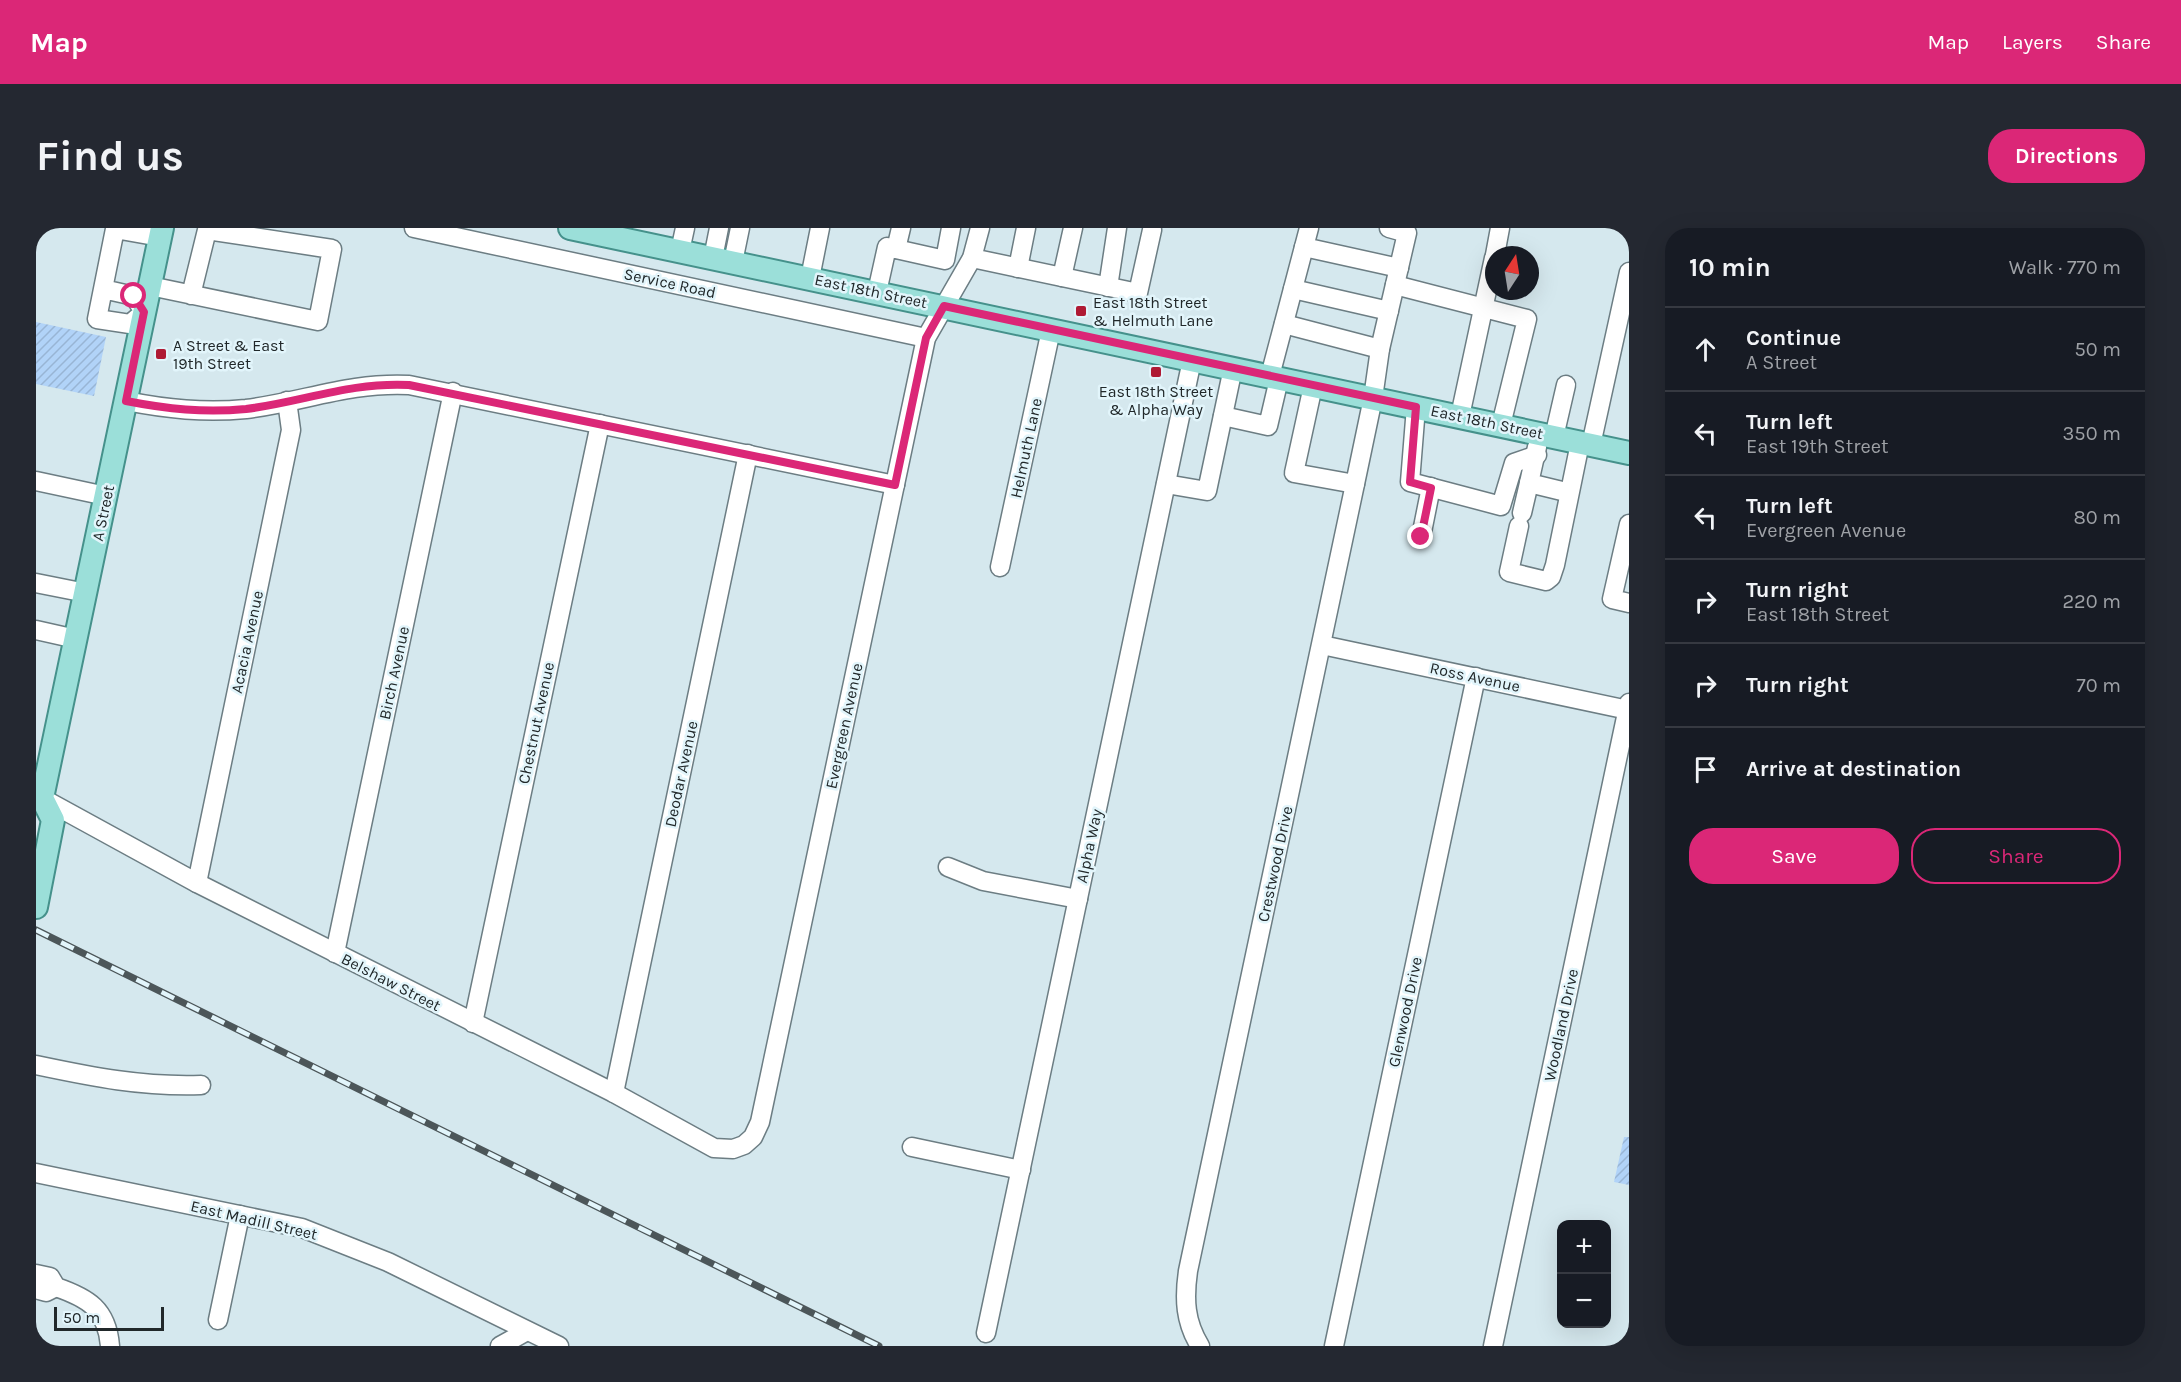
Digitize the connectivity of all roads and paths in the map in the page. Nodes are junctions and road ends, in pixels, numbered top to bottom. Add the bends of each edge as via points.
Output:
1 (414, 228) edge
2 (570, 228) edge
3 (685, 228) edge
4 (719, 228) edge
5 (740, 228) edge
6 (820, 228) edge
7 (902, 228) edge
8 (951, 228) edge
9 (980, 228) edge
10 (1026, 228) edge
11 (1073, 228) edge
12 (1117, 228) edge
13 (1309, 228) edge
14 (1389, 228) edge
15 (1500, 228) edge
16 (1149, 229) edge
17 (161, 232) edge
18 (610, 232) edge
19 (302, 236) edge
20 (1496, 246) edge
21 (1304, 247) junction
22 (896, 249) junction
23 (680, 251) junction
24 (972, 258) junction
25 (723, 260) junction
26 (1018, 268) junction
27 (1629, 272) edge
28 (1062, 277) junction
29 (1397, 277) junction
30 (810, 278) junction
31 (150, 286) junction
32 (1108, 287) junction
33 (103, 289) junction
34 (1293, 289) junction
35 (877, 292) junction
36 (192, 295) junction
37 (1485, 300) edge
38 (944, 306) junction
39 (1484, 307) junction
40 (144, 312) junction
41 (1389, 312) junction
42 (1284, 324) junction
43 (1051, 330) junction
44 (926, 338) junction
45 (1380, 349) junction
46 (1192, 360) junction
47 (1233, 368) junction
48 (1275, 378) junction
49 (1566, 385) dead end
50 (1313, 386) junction
51 (453, 392) junction
52 (1373, 398) junction
53 (126, 401) junction
54 (287, 401) junction
55 (1416, 407) junction
56 (1223, 416) junction
57 (1460, 416) junction
58 (600, 424) junction
59 (1501, 425) junction
60 (1543, 442) junction
61 (1586, 444) junction
62 (1629, 453) edge
63 (748, 454) junction
64 (36, 481) edge
65 (1528, 483) junction
66 (1166, 484) junction
67 (1355, 484) junction
68 (895, 485) junction
69 (1431, 488) junction
70 (1562, 491) dead end
71 (106, 496) junction
72 (1629, 524) edge
73 (1421, 537) dead end
74 (1000, 567) dead end
75 (36, 583) edge
76 (86, 593) junction
77 (1629, 603) edge
78 (36, 630) edge
79 (76, 639) junction
80 (1322, 645) junction
81 (1476, 678) junction
82 (1628, 707) edge
83 (38, 799) edge
84 (948, 867) dead end
85 (197, 882) junction
86 (1078, 899) junction
87 (36, 907) edge
88 (335, 953) junction
89 (473, 1023) junction
90 (36, 1065) edge
91 (201, 1085) dead end
92 (614, 1093) junction
93 (744, 1145) joint
94 (912, 1147) dead end
95 (1021, 1170) junction
96 (36, 1173) edge
97 (240, 1215) junction
98 (36, 1274) edge
99 (56, 1287) junction
100 (36, 1289) edge
101 (218, 1320) dead end
102 (527, 1330) junction
103 (987, 1333) dead end
104 (110, 1346) edge
105 (500, 1346) edge
106 (558, 1346) edge
107 (1200, 1346) edge
108 (1334, 1346) edge
109 (1493, 1346) edge

1 - 44 street, Service Road
2 - 18 main road, East 18th Street
3 - 23 street
4 - 25 street
5 - 25 street
6 - 30 street
7 - 22 street
8 - 22 street via 945,260
9 - 24 street, Evergreen Avenue
10 - 26 street
11 - 28 street
12 - 32 street
13 - 21 street
14 - 29 street, Crestwood Drive via 1407,233
15 - 20 street
16 - 32 street via 1138,293
17 - 31 main road, A Street
17 - 33 street via 115,229
18 - 23 main road, East 18th Street
19 - 36 street via 207,230
19 - 36 street via 332,249 318,321
21 - 29 street
21 - 34 street
22 - 35 street via 887,247
23 - 25 main road, East 18th Street
24 - 26 street
24 - 38 street, Evergreen Avenue
25 - 30 main road, East 18th Street
26 - 28 street
27 - 61 street
28 - 32 street
29 - 39 street
29 - 41 street, Crestwood Drive
30 - 35 main road, East 18th Street
31 - 36 street
31 - 40 main road, A Street
33 - 40 street via 134,296
33 - 40 street via 97,319 130,324
34 - 41 street
34 - 42 street
35 - 38 main road, East 18th Street
37 - 39 street
38 - 43 main road, East 18th Street
38 - 44 street, Evergreen Avenue
39 - 57 street
39 - 59 street via 1527,319
40 - 53 main road, A Street
41 - 45 street, Crestwood Drive
42 - 45 street
42 - 48 street
43 - 46 main road, East 18th Street
43 - 74 street, Helmuth Lane
44 - 68 street, Evergreen Avenue
45 - 52 street, Crestwood Drive
46 - 47 main road, East 18th Street
46 - 66 street, Alpha Way
47 - 48 main road, East 18th Street
47 - 56 street
48 - 50 main road, East 18th Street
48 - 56 street via 1268,426
49 - 60 street
50 - 52 main road, East 18th Street
50 - 67 street via 1294,473
51 - 54 street via 380,383
51 - 58 street
51 - 88 street, Birch Avenue
52 - 55 main road, East 18th Street
52 - 67 street, Crestwood Drive
53 - 54 street via 204,412
53 - 71 main road, A Street
54 - 85 street, Acacia Avenue via 291,430
55 - 57 main road, East 18th Street
55 - 69 street via 1410,482
56 - 66 street via 1207,490
57 - 59 main road, East 18th Street
58 - 63 street
58 - 89 street, Chestnut Avenue
59 - 60 main road, East 18th Street
60 - 61 main road, East 18th Street
60 - 65 street
60 - 69 street via 1514,464 1501,506
61 - 62 main road, East 18th Street
61 - 65 street via 1555,565 1546,580 1509,573
63 - 68 street
63 - 92 street, Deodar Avenue
64 - 71 street
65 - 70 street
66 - 86 street, Alpha Way
67 - 80 street, Crestwood Drive
68 - 93 street, Evergreen Avenue via 760,1122
69 - 73 street
71 - 76 main road, A Street
72 - 77 street via 1612,599
75 - 76 street
76 - 79 main road, A Street
78 - 79 street
79 - 83 main road, A Street
80 - 81 street, Ross Avenue
80 - 107 street, Crestwood Drive via 1188,1271 1185,1299 1190,1330
81 - 82 street, Ross Avenue
81 - 108 street, Glenwood Drive
82 - 109 street, Woodland Drive
83 - 85 street, Belshaw Street
83 - 87 main road via 53,820
84 - 86 street via 983,881
85 - 88 street, Belshaw Street
86 - 95 street, Alpha Way
88 - 89 street, Belshaw Street
89 - 92 street, Belshaw Street
90 - 91 street via 158,1087
92 - 93 street, Belshaw Street via 714,1148
94 - 95 street
95 - 103 street, Alpha Way
96 - 97 street, East Madill Street
97 - 101 street
97 - 102 street, East Madill Street via 302,1228 347,1244
98 - 99 street via 50,1277
99 - 100 street via 46,1292
99 - 104 street via 81,1296 96,1307 108,1329
102 - 105 street
102 - 106 street, East Madill Street

